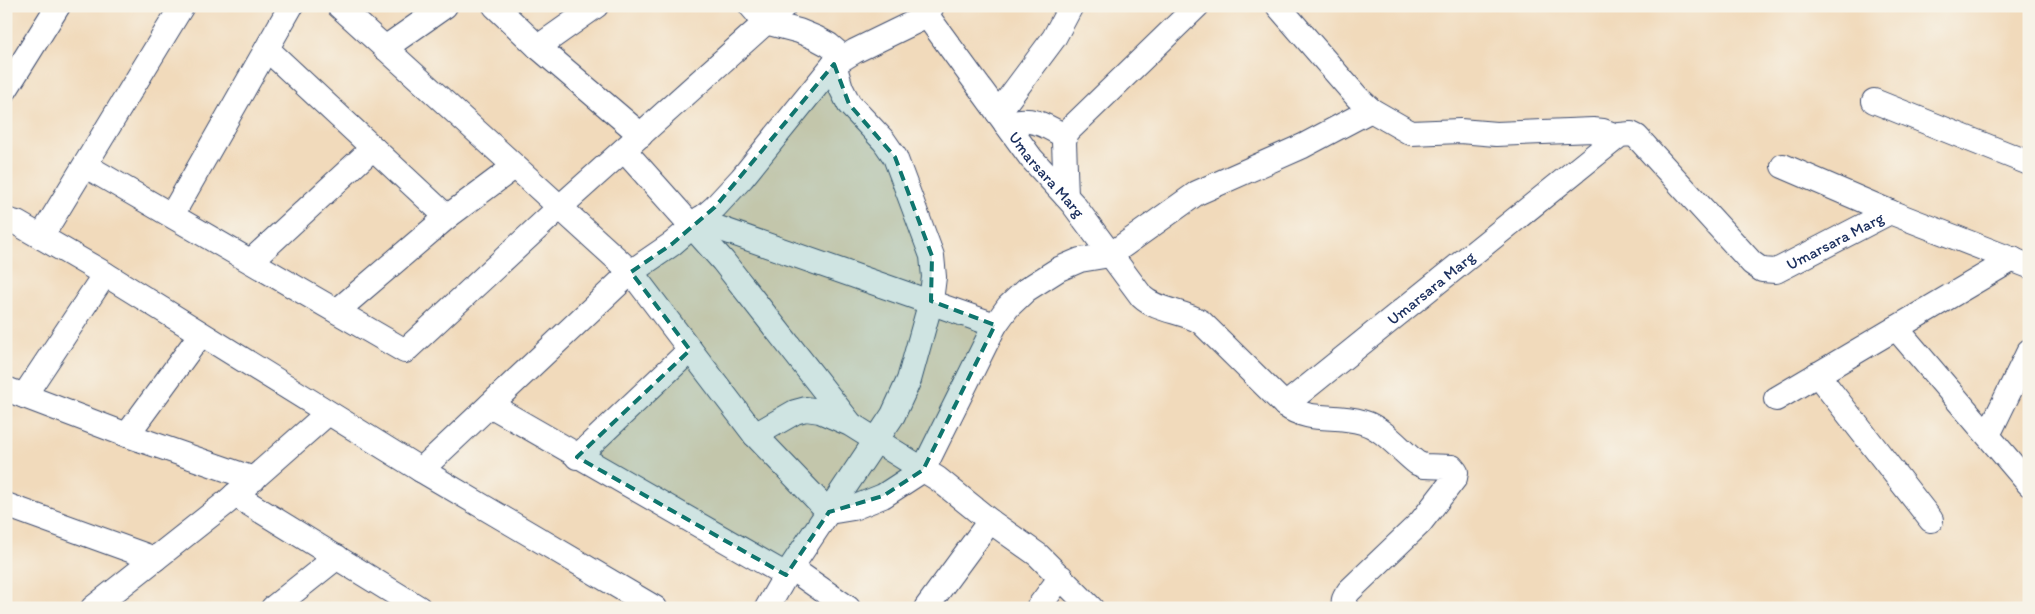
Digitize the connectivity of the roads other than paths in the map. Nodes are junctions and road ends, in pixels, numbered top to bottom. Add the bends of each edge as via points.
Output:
1 (58, 6) edge
2 (182, 6) edge
3 (291, 6) edge
4 (339, 6) edge
5 (445, 6) edge
6 (496, 6) edge
7 (596, 6) edge
8 (784, 6) edge
9 (1071, 6) edge
10 (1197, 6) edge
11 (1278, 6) edge
12 (926, 9) edge
13 (758, 14) edge
14 (538, 47) junction
15 (385, 48) junction
16 (267, 49) junction
17 (839, 61) junction
18 (6, 89) edge
19 (1874, 101) dead end
20 (1371, 110) junction
21 (1002, 118) junction
22 (1064, 136) junction
23 (1617, 136) junction
24 (632, 142) junction
25 (373, 148) junction
26 (2029, 163) edge
27 (86, 166) junction
28 (1783, 166) dead end
29 (514, 167) junction
30 (1066, 196) junction
31 (560, 207) junction
32 (1890, 212) junction
33 (172, 215) junction
34 (447, 217) junction
35 (697, 222) junction
36 (10, 228) edge
37 (41, 237) junction
38 (1110, 255) junction
39 (251, 262) junction
40 (2021, 262) edge
41 (631, 272) junction
42 (105, 274) junction
43 (930, 301) junction
44 (336, 311) junction
45 (995, 325) junction
46 (1896, 328) junction
47 (201, 334) junction
48 (690, 350) junction
49 (2029, 351) edge
50 (1817, 374) junction
51 (15, 393) edge
52 (1776, 399) dead end
53 (490, 405) junction
54 (1285, 405) junction
55 (328, 413) junction
56 (850, 424) junction
57 (1992, 427) dead end
58 (128, 435) junction
59 (755, 435) junction
60 (876, 442) junction
61 (577, 457) junction
62 (421, 470) junction
63 (923, 470) junction
64 (254, 479) junction
65 (2029, 484) edge
66 (235, 495) junction
67 (6, 505) edge
68 (829, 512) junction
69 (1931, 520) dead end
70 (990, 521) junction
71 (337, 557) junction
72 (155, 559) junction
73 (789, 572) junction
74 (1061, 577) junction
75 (839, 605) edge
76 (93, 608) edge
77 (273, 608) edge
78 (419, 608) edge
79 (655, 608) edge
80 (767, 608) edge
81 (926, 608) edge
82 (1038, 608) edge
83 (1091, 608) edge
84 (1346, 608) edge

1 - 18 street
2 - 27 street
3 - 16 street
4 - 15 street
5 - 15 street
6 - 14 street
7 - 14 street
8 - 13 street
9 - 21 street
10 - 22 street
11 - 20 street
12 - 17 street
12 - 21 street, Umarsara Marg
13 - 17 street via 829,45
13 - 24 street
14 - 24 street
15 - 29 street
16 - 25 street
16 - 33 street
17 - 35 street via 742,178
17 - 43 street via 842,88 849,104 895,157 932,256 934,278
19 - 26 street
20 - 23 street via 1411,133 1593,130
20 - 38 street via 1303,146 1197,193
21 - 22 street via 1041,123
21 - 30 street, Umarsara Marg via 1038,168
22 - 30 street
23 - 32 street, Umarsara Marg via 1636,137 1762,270 1776,271
23 - 54 street, Umarsara Marg
24 - 31 street
24 - 35 street
25 - 34 street
25 - 39 street
27 - 33 street
27 - 37 street
28 - 32 street
29 - 31 street
29 - 34 street
30 - 38 street, Umarsara Marg
31 - 41 street
31 - 44 street via 405,351
32 - 40 street, Umarsara Marg
33 - 39 street
34 - 44 street
35 - 41 street
35 - 43 street
35 - 56 street
36 - 37 street
37 - 42 street
38 - 45 street via 1080,260 1059,269 1026,290
38 - 54 street, Umarsara Marg via 1146,301 1201,322
39 - 44 street
40 - 46 street
41 - 48 street
41 - 53 street
42 - 47 street
42 - 51 street
43 - 45 street
43 - 60 street via 909,380 894,415
45 - 63 street
46 - 50 street
46 - 65 street
47 - 55 street
47 - 58 street
48 - 59 street
48 - 61 street
49 - 57 street
50 - 52 street
50 - 69 street
51 - 58 street
53 - 61 street
53 - 62 street
54 - 84 street via 1300,415 1366,424 1418,463 1452,467 1456,472 1455,478 1420,523 1349,591 1343,602
55 - 62 street
55 - 64 street
56 - 59 street via 820,411 806,409
56 - 60 street
58 - 64 street
59 - 68 street
60 - 63 street
60 - 68 street
61 - 73 street
62 - 79 street
63 - 68 street via 884,496 853,508
63 - 70 street
64 - 66 street
66 - 71 street
66 - 72 street
67 - 72 street
68 - 73 street
70 - 74 street via 1038,555
70 - 81 street
71 - 77 street
71 - 78 street
72 - 76 street
73 - 75 street
73 - 80 street
74 - 82 street
74 - 83 street

